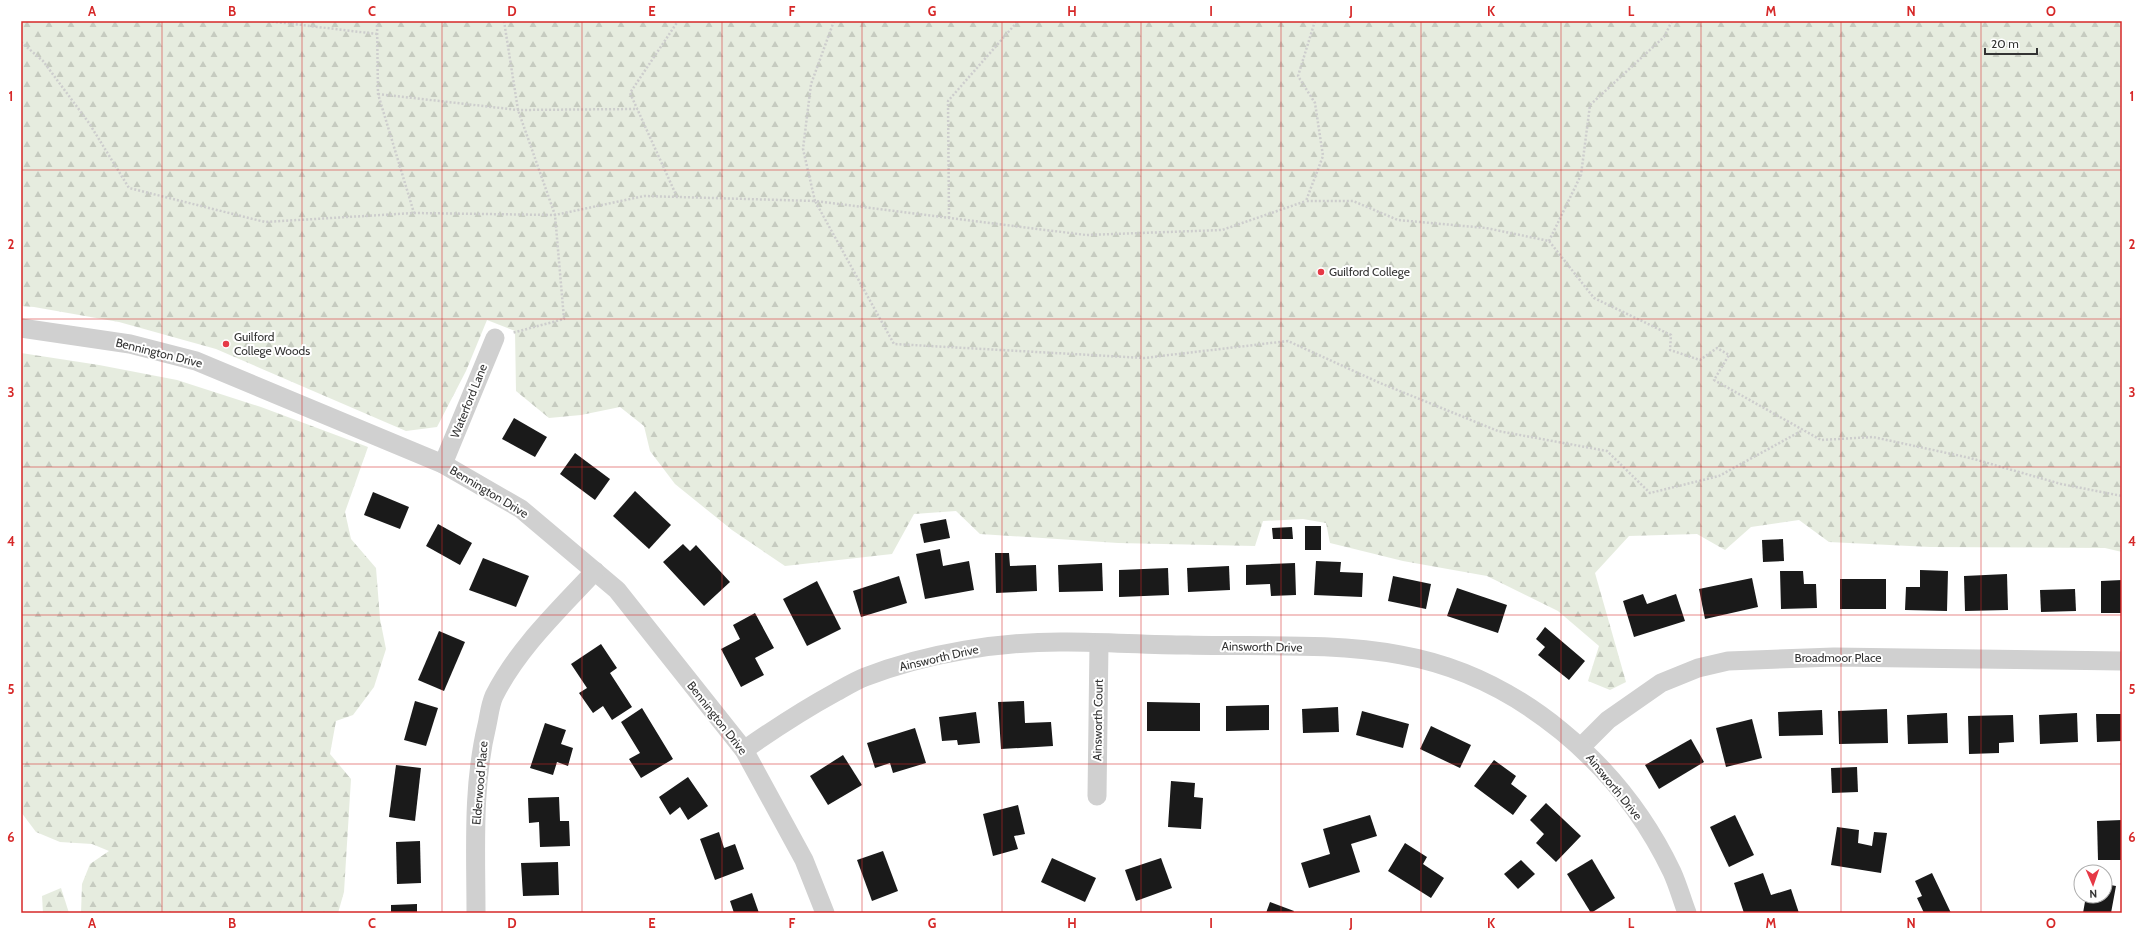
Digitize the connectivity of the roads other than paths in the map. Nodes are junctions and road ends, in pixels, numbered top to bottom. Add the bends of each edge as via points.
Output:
1 (21, 328) edge
2 (495, 338) road end
3 (443, 464) junction
4 (595, 571) junction
5 (1099, 644) junction
6 (2122, 660) edge
7 (1581, 747) junction
8 (744, 750) junction
9 (1097, 796) dead end
10 (476, 913) edge
11 (825, 913) edge
12 (1687, 913) edge

1 - 3 street, Bennington Drive via 130,344 196,361
2 - 3 street, Waterford Lane
3 - 4 street, Bennington Drive via 521,509
4 - 8 street, Bennington Drive via 617,590
4 - 10 street, Elderwood Place via 511,667 493,698 481,749 477,797
5 - 7 street, Ainsworth Drive via 1347,648 1402,655 1455,669 1506,692
5 - 8 street, Ainsworth Drive via 1069,642 976,648 864,677 800,711
5 - 9 street, Ainsworth Court
6 - 7 street, Broadmoor Place via 1834,657 1728,661 1698,668 1661,683 1608,720
7 - 12 street, Ainsworth Drive via 1597,763 1642,820 1672,872
8 - 11 street, Bennington Drive via 804,860

